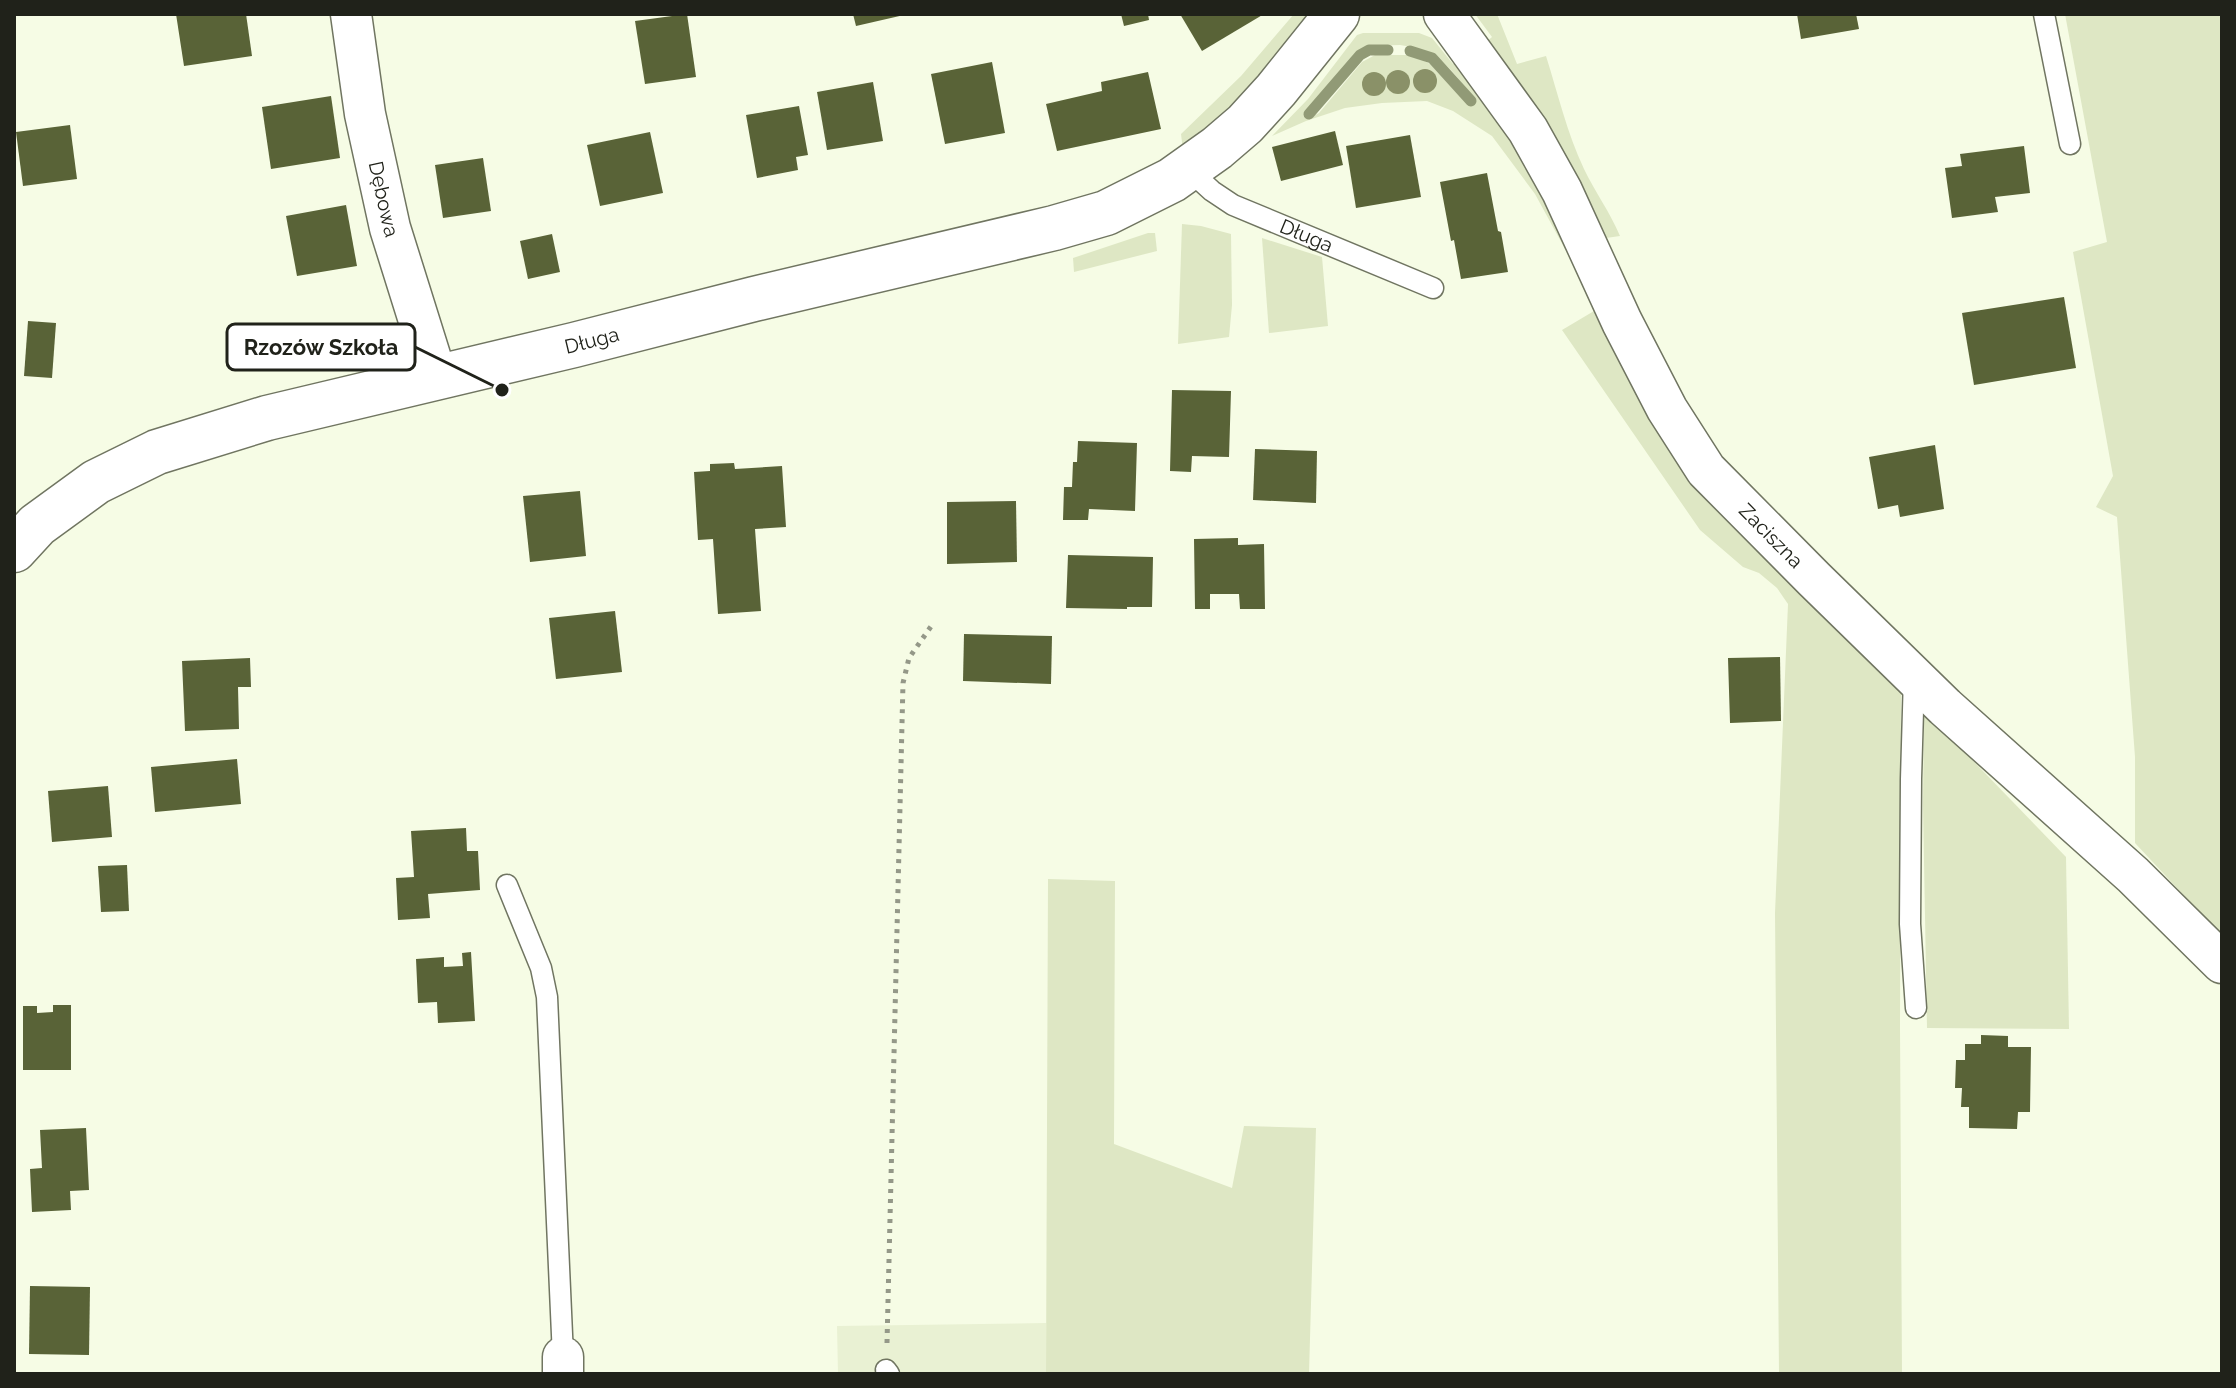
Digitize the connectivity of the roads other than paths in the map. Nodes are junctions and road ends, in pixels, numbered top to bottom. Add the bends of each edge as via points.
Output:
1 (351, 14) edge
2 (1337, 14) edge
3 (1444, 14) edge
4 (2044, 14) edge
5 (2070, 144) dead end
6 (1189, 170) junction
7 (1433, 288) dead end
8 (437, 378) junction
9 (17, 541) edge
10 (1914, 676) junction
11 (507, 885) dead end
12 (2222, 963) edge
13 (1916, 1008) dead end
14 (563, 1366) edge

1 - 8 street, Dębowa via 365,114 390,228
2 - 6 street, Długa via 1245,124
3 - 10 street, Zaciszna via 1528,130 1667,409 1706,470
4 - 5 lane
6 - 7 lane, Długa via 1233,205
6 - 8 street, Długa via 1106,213 1054,228
8 - 9 street, Długa via 267,418 157,452 96,482
10 - 12 street, Zaciszna
10 - 13 lane via 1910,924
11 - 14 lane via 541,968 547,997

